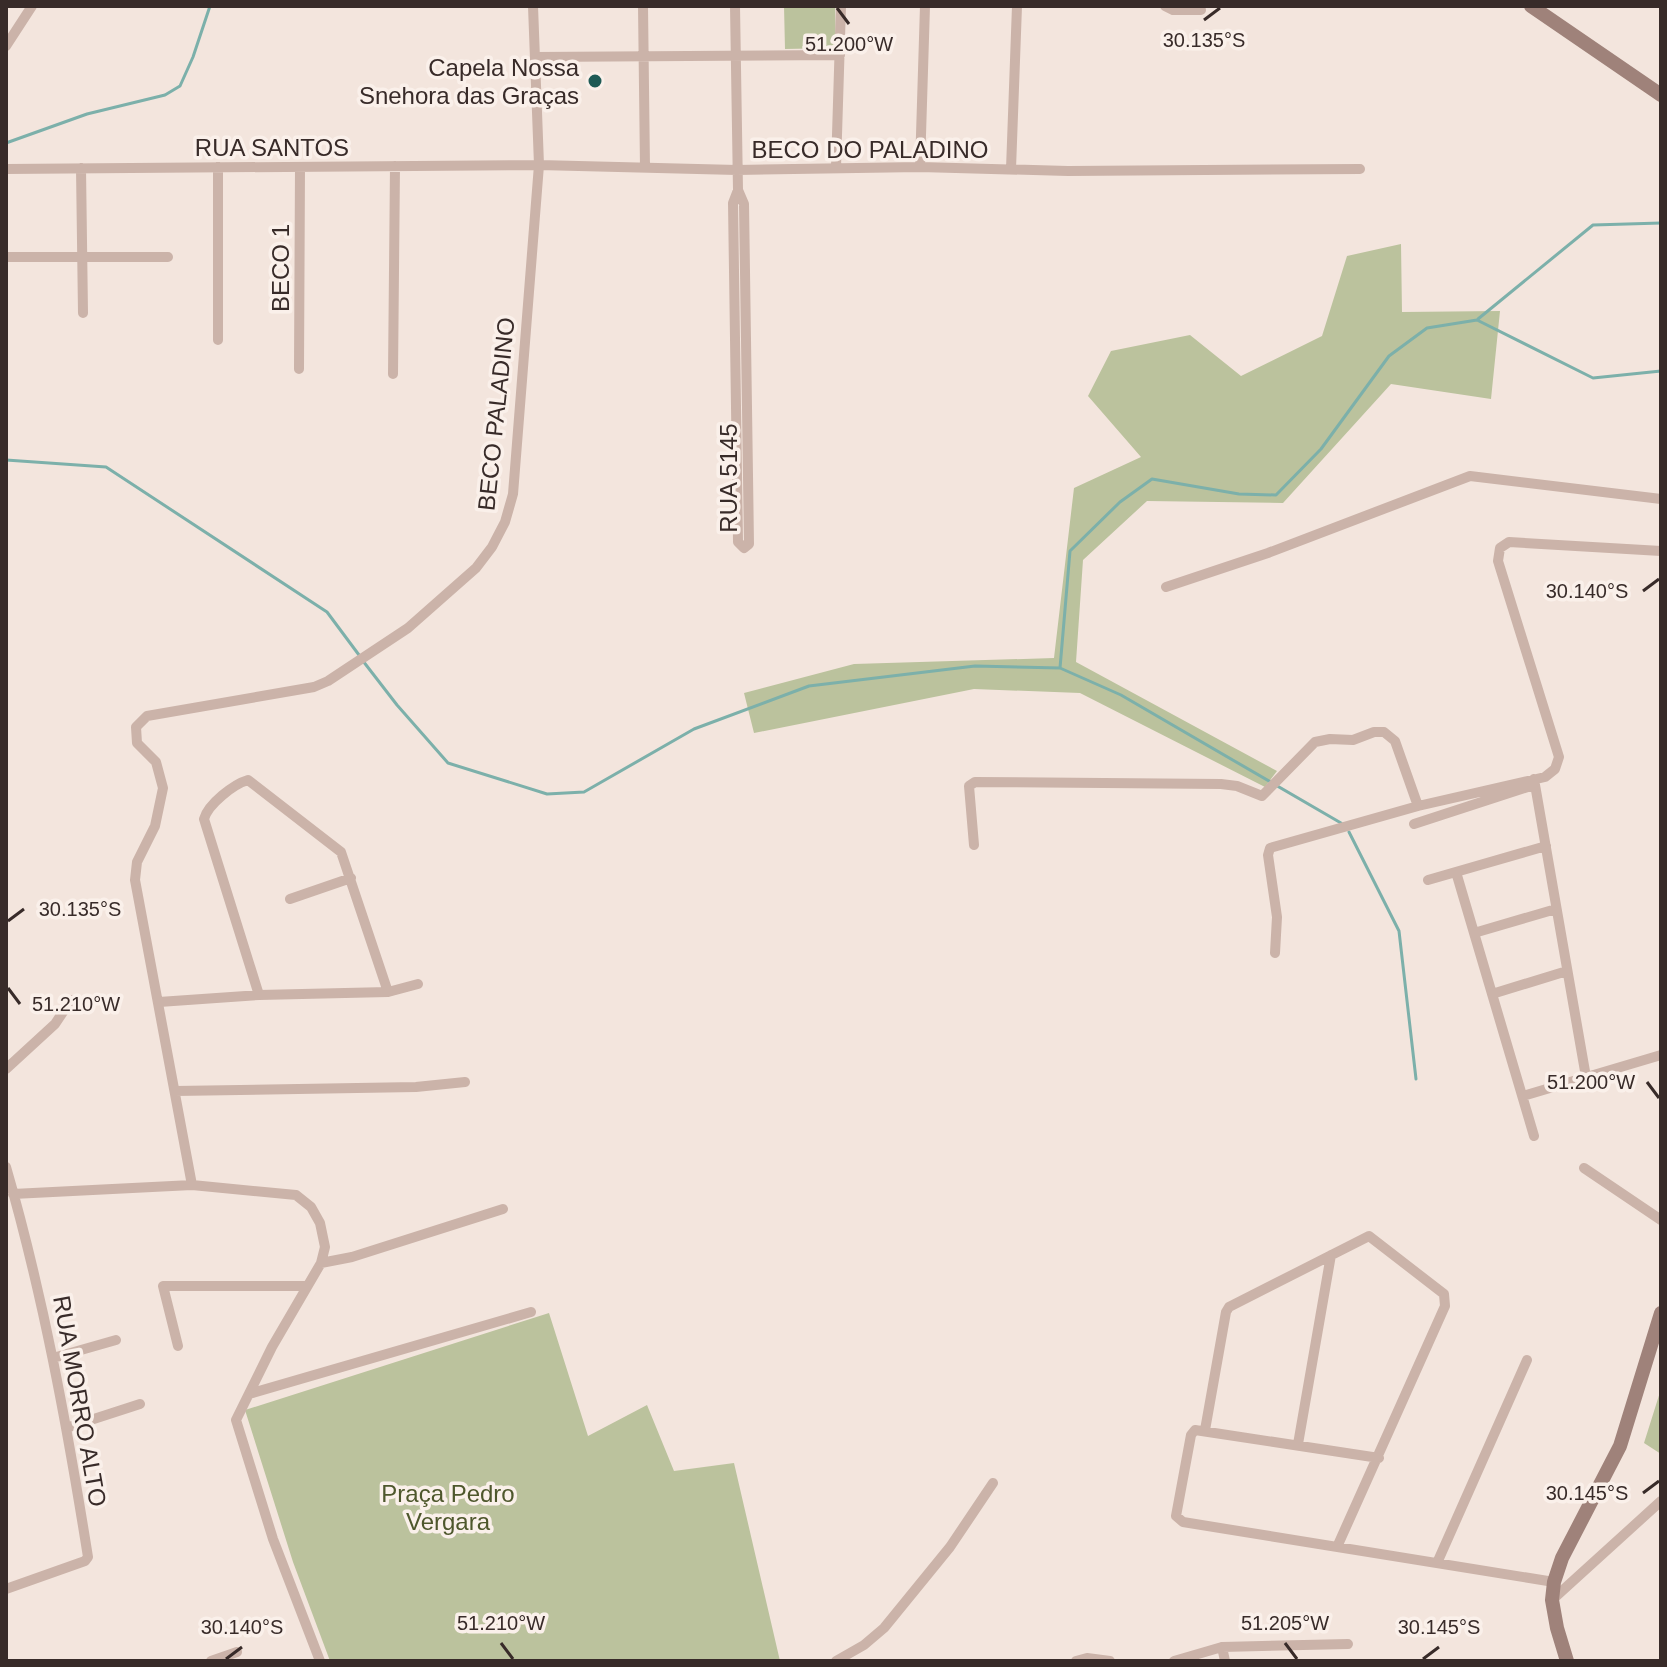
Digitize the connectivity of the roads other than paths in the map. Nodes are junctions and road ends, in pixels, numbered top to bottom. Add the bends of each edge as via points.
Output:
1 (32, 6) edge
2 (533, 6) edge
3 (643, 6) edge
4 (735, 6) edge
5 (841, 6) edge
6 (925, 6) edge
7 (1017, 6) edge
8 (1165, 6) edge
9 (1531, 6) edge
10 (1201, 10) dead end
11 (6, 46) edge
12 (735, 55) junction
13 (840, 55) junction
14 (644, 56) junction
15 (535, 57) junction
16 (1661, 95) edge
17 (539, 165) junction
18 (395, 166) junction
19 (218, 167) junction
20 (300, 167) junction
21 (836, 167) junction
22 (920, 167) junction
23 (81, 168) junction
24 (645, 168) junction
25 (6, 169) edge
26 (1011, 169) junction
27 (1360, 169) dead end
28 (737, 170) junction
29 (82, 256) junction
30 (6, 257) edge
31 (168, 257) dead end
32 (83, 313) dead end
33 (218, 340) dead end
34 (299, 369) dead end
35 (393, 374) dead end
36 (742, 400) junction
37 (1661, 499) edge
38 (1661, 551) edge
39 (1166, 587) dead end
40 (1534, 782) junction
41 (1418, 806) junction
42 (1414, 824) dead end
43 (974, 845) dead end
44 (1546, 846) junction
45 (1456, 872) junction
46 (351, 878) junction
47 (1428, 880) dead end
48 (290, 899) dead end
49 (1556, 909) junction
50 (1474, 933) junction
51 (1275, 953) dead end
52 (1567, 971) junction
53 (418, 984) dead end
54 (388, 992) junction
55 (1492, 994) junction
56 (259, 995) junction
57 (71, 1000) dead end
58 (159, 1002) junction
59 (1661, 1055) edge
60 (6, 1069) edge
61 (1586, 1077) junction
62 (465, 1082) dead end
63 (175, 1091) junction
64 (1523, 1096) junction
65 (1534, 1136) dead end
66 (6, 1167) edge
67 (1584, 1168) dead end
68 (192, 1185) junction
69 (13, 1194) junction
70 (503, 1209) dead end
71 (1661, 1220) edge
72 (1331, 1255) junction
73 (321, 1263) junction
74 (307, 1286) junction
75 (531, 1312) dead end
76 (1661, 1313) edge
77 (116, 1340) dead end
78 (178, 1346) dead end
79 (53, 1358) junction
80 (1527, 1360) dead end
81 (249, 1394) junction
82 (140, 1404) dead end
83 (66, 1428) junction
84 (1205, 1430) junction
85 (1298, 1444) junction
86 (1379, 1458) junction
87 (993, 1483) dead end
88 (1661, 1501) edge
89 (1337, 1547) junction
90 (1437, 1563) junction
91 (1554, 1582) junction
92 (6, 1589) edge
93 (1552, 1600) junction
94 (1348, 1644) dead end
95 (1222, 1647) junction
96 (237, 1652) dead end
97 (211, 1661) edge
98 (320, 1661) edge
99 (836, 1661) edge
100 (1076, 1661) edge
101 (1110, 1661) edge
102 (1174, 1661) edge
103 (1225, 1661) edge
104 (1567, 1661) edge

1 - 11 street
2 - 15 street
3 - 14 street
4 - 12 street, RUA 5145
5 - 13 street
6 - 22 street
7 - 26 street
8 - 10 street
9 - 16 main road
12 - 13 street
12 - 14 street
12 - 28 street, RUA 5145
13 - 21 street
14 - 15 street
14 - 24 street
15 - 17 street
17 - 18 street, RUA SANTOS
17 - 24 street, BECO DO PALADINO
17 - 58 street, BECO PALADINO via 513,494 492,547 476,568 408,628 321,685 159,713 142,718 136,727 137,743 156,762 163,788 135,880
18 - 20 street, RUA SANTOS
18 - 35 street
19 - 20 street, RUA SANTOS
19 - 23 street, RUA SANTOS
19 - 33 street
20 - 34 street, BECO 1
21 - 22 street, BECO DO PALADINO
21 - 28 street, BECO DO PALADINO
22 - 26 street, BECO DO PALADINO
23 - 25 street, RUA SANTOS
23 - 29 street
24 - 28 street, BECO DO PALADINO
26 - 27 street, BECO DO PALADINO
28 - 36 street, RUA 5145 via 733,203
29 - 30 street
29 - 31 street
29 - 32 street
36 - 36 street, RUA 5145 via 738,542 744,548 749,544
37 - 39 street via 1470,476
38 - 40 street via 1509,542 1500,548 1498,561 1559,757 1551,774
40 - 41 street
40 - 42 street
40 - 44 street
41 - 43 street via 1395,741 1374,732 1353,740 1315,742 1262,796 1221,784 975,782 969,786
41 - 51 street via 1270,848
44 - 45 street
44 - 49 street
45 - 47 street
45 - 50 street
46 - 48 street
46 - 54 street
46 - 56 street via 341,852 251,780 209,808 204,819
49 - 50 street
49 - 52 street
50 - 55 street
52 - 55 street
52 - 61 street
53 - 54 street
54 - 56 street
55 - 64 street
56 - 58 street
57 - 60 street via 55,1024
58 - 63 street
59 - 61 street
61 - 64 street
62 - 63 street
63 - 68 street
64 - 65 street
66 - 69 street, RUA MORRO ALTO
67 - 71 street
68 - 69 street
68 - 73 street via 296,1195 320,1223 325,1247
69 - 79 street, RUA MORRO ALTO
70 - 73 street
72 - 84 street via 1227,1310
72 - 85 street
72 - 86 street via 1371,1236 1447,1299
73 - 74 street
74 - 78 street via 163,1286
74 - 81 street
75 - 81 street
76 - 91 main road via 1620,1446
77 - 79 street
79 - 83 street, RUA MORRO ALTO
80 - 90 street
81 - 98 street via 236,1420 273,1539
82 - 83 street
83 - 92 street, RUA MORRO ALTO via 87,1558
84 - 85 street
84 - 89 street via 1192,1433 1178,1519
85 - 86 street
86 - 89 street
87 - 99 street via 950,1547 884,1628
88 - 93 street
89 - 90 street
90 - 91 street
91 - 93 main road
93 - 104 main road
94 - 95 street
95 - 102 street
95 - 103 street
96 - 97 street
100 - 101 street

